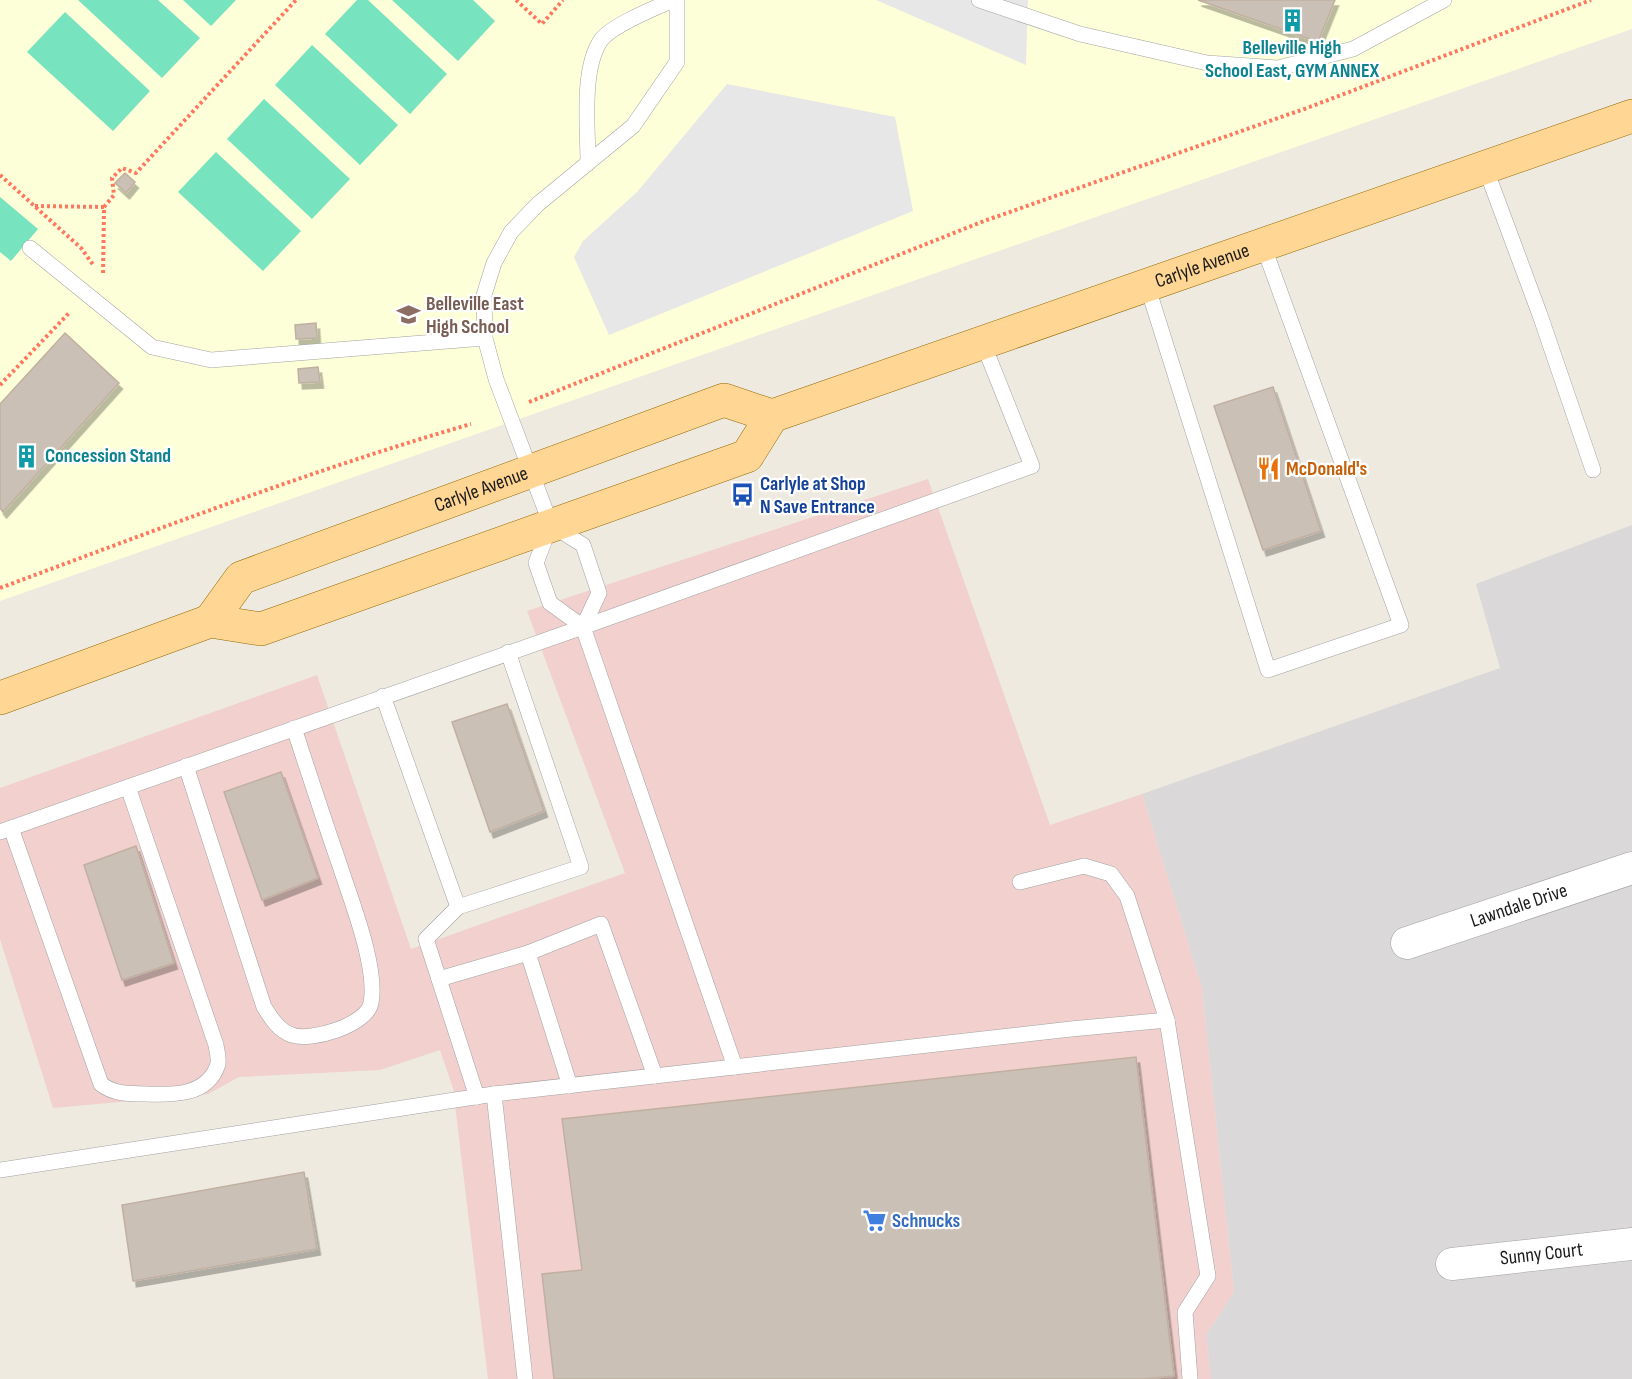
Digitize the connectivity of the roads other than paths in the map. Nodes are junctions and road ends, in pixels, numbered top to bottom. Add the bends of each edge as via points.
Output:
1 (675, 0) edge
2 (979, 0) edge
3 (1444, 0) edge
4 (1632, 116) edge
5 (588, 163) junction
6 (1485, 167) junction
7 (1263, 245) junction
8 (30, 248) dead end
9 (1147, 285) junction
10 (485, 338) junction
11 (983, 343) junction
12 (772, 416) junction
13 (531, 470) junction
14 (1593, 470) dead end
15 (551, 525) junction
16 (210, 621) junction
17 (583, 627) junction
18 (508, 652) junction
19 (383, 696) junction
20 (0, 698) edge
21 (294, 728) junction
22 (186, 766) junction
23 (128, 787) junction
24 (5, 830) edge
25 (1632, 868) edge
26 (1020, 882) dead end
27 (458, 907) junction
28 (1407, 943) dead end
29 (528, 953) junction
30 (439, 979) junction
31 (1167, 1020) junction
32 (735, 1067) junction
33 (655, 1076) junction
34 (570, 1086) junction
35 (494, 1094) junction
36 (477, 1096) junction
37 (0, 1170) edge
38 (1632, 1244) edge
39 (1452, 1264) dead end
40 (525, 1379) edge
41 (1190, 1379) edge

1 - 5 lane via 677,62 633,126
1 - 5 lane via 627,21 602,39 589,68
2 - 3 lane via 1080,34 1207,63 1278,68 1353,49
4 - 6 main road, Carlyle Avenue
5 - 10 lane via 522,220 502,246 484,295
6 - 7 main road, Carlyle Avenue
6 - 14 lane
7 - 9 main road, Carlyle Avenue
7 - 9 lane via 1401,625 1268,670
8 - 10 lane via 152,348 211,360
9 - 11 main road, Carlyle Avenue
10 - 13 lane
11 - 12 main road, Carlyle Avenue
11 - 17 lane via 1032,466
12 - 13 main road, Carlyle Avenue via 724,400
12 - 15 main road via 747,456
13 - 15 lane
13 - 16 main road, Carlyle Avenue via 242,578
15 - 16 main road via 261,629
15 - 17 lane via 536,563 550,603
15 - 17 lane via 583,545 599,593
16 - 20 main road
17 - 18 lane
17 - 32 lane
18 - 19 lane
18 - 27 lane via 581,867
19 - 21 lane
19 - 27 lane
21 - 22 lane
21 - 22 lane via 363,936 371,982 371,1005 358,1021 320,1035 292,1036 275,1024 264,1007
22 - 23 lane
23 - 24 lane
23 - 24 lane via 216,1045 219,1063 209,1079 194,1091 175,1095 130,1094 109,1091 101,1084
25 - 28 street, Lawndale Drive
26 - 31 lane via 1084,866 1111,874 1127,896
27 - 30 lane via 426,939
29 - 30 lane
29 - 33 lane via 601,924
29 - 34 lane
30 - 36 lane
31 - 32 lane
31 - 41 lane via 1208,1276 1185,1312
32 - 33 lane
33 - 34 lane
34 - 35 lane
35 - 36 lane
35 - 40 lane
36 - 37 lane
38 - 39 street, Sunny Court

